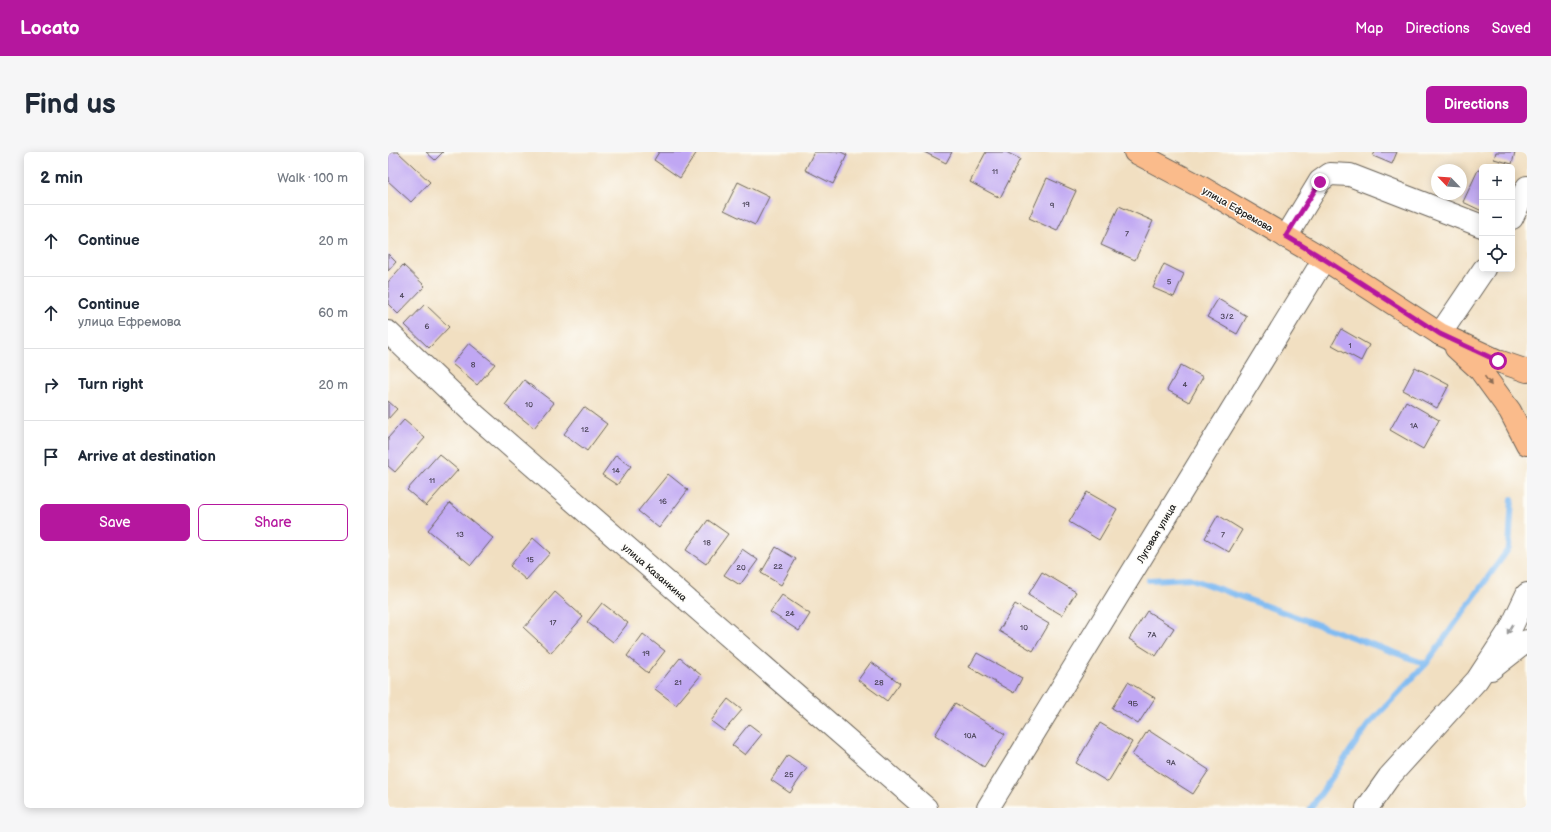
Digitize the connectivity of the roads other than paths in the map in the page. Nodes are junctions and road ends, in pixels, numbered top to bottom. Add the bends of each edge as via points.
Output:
1 (1135, 152) edge
2 (1527, 187) edge
3 (1515, 212) edge
4 (1479, 225) edge
5 (1286, 236) junction
6 (1324, 259) junction
7 (1482, 272) edge
8 (388, 332) edge
9 (1440, 334) junction
10 (1527, 371) edge
11 (1527, 444) edge
12 (1527, 594) edge
13 (1527, 641) edge
14 (1477, 680) junction
15 (926, 808) edge
16 (988, 808) edge
17 (1367, 808) edge

1 - 5 main road, улица Ефремова
2 - 3 street
4 - 5 street via 1350,175 1330,174 1320,182
5 - 6 main road, улица Ефремова
6 - 9 main road, улица Ефремова
6 - 16 street, Луговая улица
7 - 9 street
8 - 15 street, улица Казанкина via 474,415
9 - 10 main road via 1498,361
9 -> 11 main road via 1480,370 1510,411
12 -> 14 street via 1511,628
13 - 14 street
14 - 17 street via 1389,777

